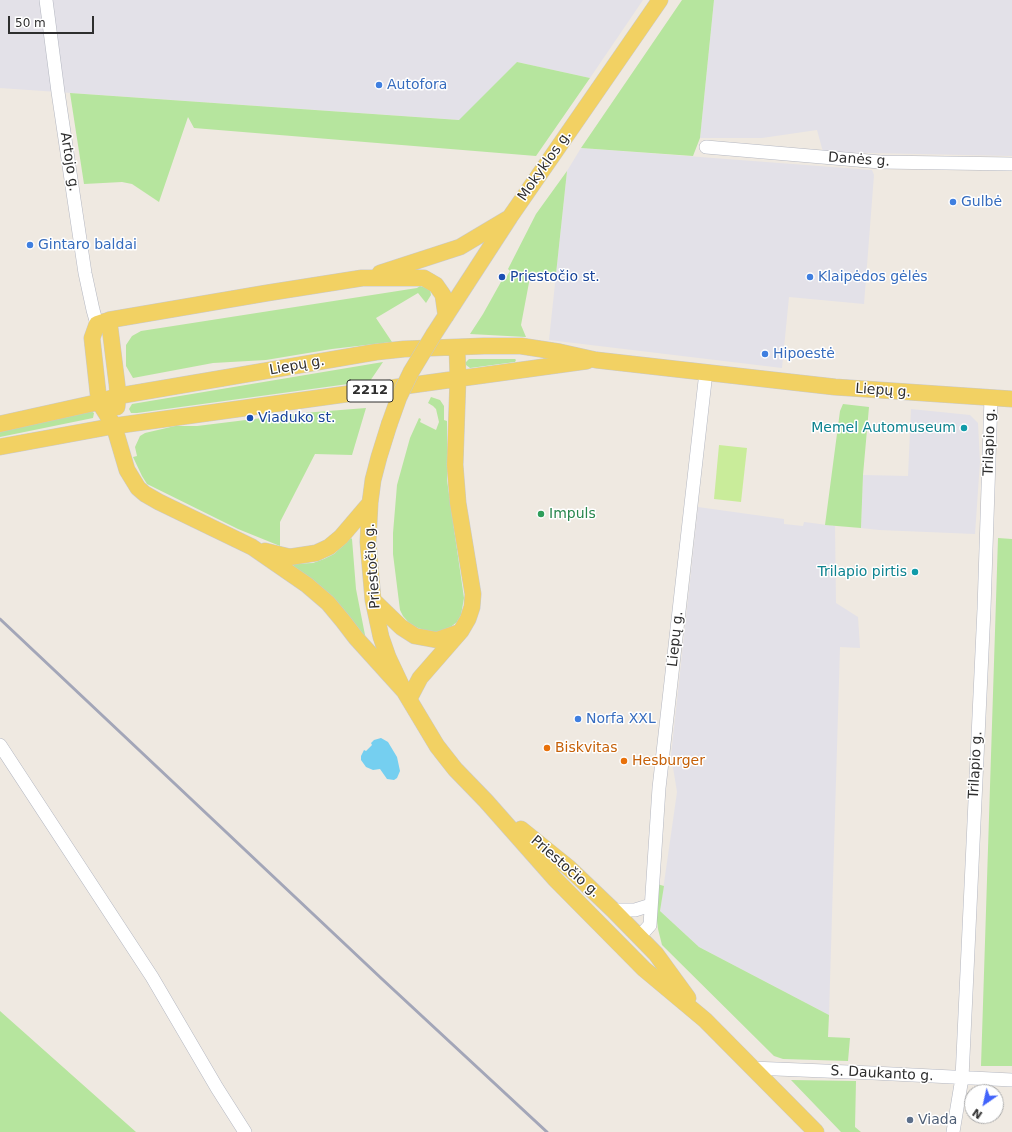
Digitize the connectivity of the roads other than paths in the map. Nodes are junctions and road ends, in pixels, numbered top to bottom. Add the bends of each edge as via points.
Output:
1 (46, 0) edge
2 (660, 0) edge
3 (706, 147) dead end
4 (1012, 164) edge
5 (510, 217) junction
6 (362, 278) junction
7 (446, 316) junction
8 (103, 322) junction
9 (434, 334) joint
10 (457, 348) junction
11 (596, 360) junction
12 (706, 372) junction
13 (458, 378) junction
14 (118, 396) junction
15 (991, 398) junction
16 (1012, 399) edge
17 (99, 402) junction
18 (0, 424) edge
19 (114, 426) junction
20 (0, 447) edge
21 (370, 504) junction
22 (252, 548) junction
23 (372, 600) junction
24 (461, 631) junction
25 (407, 695) junction
26 (0, 745) edge
27 (486, 801) junction
28 (651, 905) junction
29 (613, 910) junction
30 (639, 937) junction
31 (625, 950) junction
32 (705, 1020) junction
33 (752, 1068) junction
34 (962, 1078) junction
35 (1012, 1080) edge
36 (245, 1132) edge
37 (816, 1132) edge
38 (953, 1132) edge

1 - 8 street, Artojo g. via 83,259 93,310
2 - 5 main road, Mokyklos g.
3 - 4 street, Danės g. via 880,162
5 - 6 main road via 460,247
5 - 7 main road, Mokyklos g.
6 - 7 main road via 424,278 436,285 443,295
6 - 8 main road
7 - 9 main road, Mokyklos g.
8 - 14 main road
8 - 17 main road via 92,338
9 - 21 main road, Priestočio g., bridge via 399,397 379,457
10 - 11 main road, Liepų g. via 521,346
10 - 13 main road
10 - 14 main road, Liepų g. via 376,352
11 - 12 main road, Liepų g. / 2212
11 - 13 main road, Liepų g. / 2212
12 - 15 main road, Liepų g. / 2212 via 835,387
12 - 28 street, Liepų g. via 660,780
13 - 19 main road, Liepų g. / 2212
13 - 24 main road via 455,465 458,503 473,594 472,607
14 - 17 main road, Liepų g.
14 - 19 main road
15 - 16 main road, Liepų g. / 2212
15 - 34 street, Trilapio g.
17 - 18 main road, Liepų g.
17 - 19 main road
19 - 20 main road, Liepų g. / 2212
19 - 22 main road via 128,470 138,488 159,502
21 - 22 main road via 341,537 316,553 290,557
21 - 23 main road, Priestočio g. via 368,542
22 - 25 main road via 308,585 328,603
23 - 24 main road via 414,636 437,640
23 - 25 main road, Priestočio g. via 388,657
24 - 25 main road
25 - 27 main road, Priestočio g. via 436,746
26 - 36 street via 152,978
27 - 29 main road, Priestočio g. via 568,867
27 - 31 main road, Priestočio g. via 555,879
28 - 29 street via 635,910
28 - 30 street, Liepų g. via 650,925
29 - 30 main road, Priestočio g.
30 - 31 main road
30 - 32 main road, Priestočio g. via 656,954
31 - 32 main road, Priestočio g.
32 - 33 main road, Priestočio g.
33 - 34 street, S. Daukanto g.
33 - 37 main road, Priestočio g.
34 - 35 street, S. Daukanto g.
34 - 38 street, Trilapio g.

